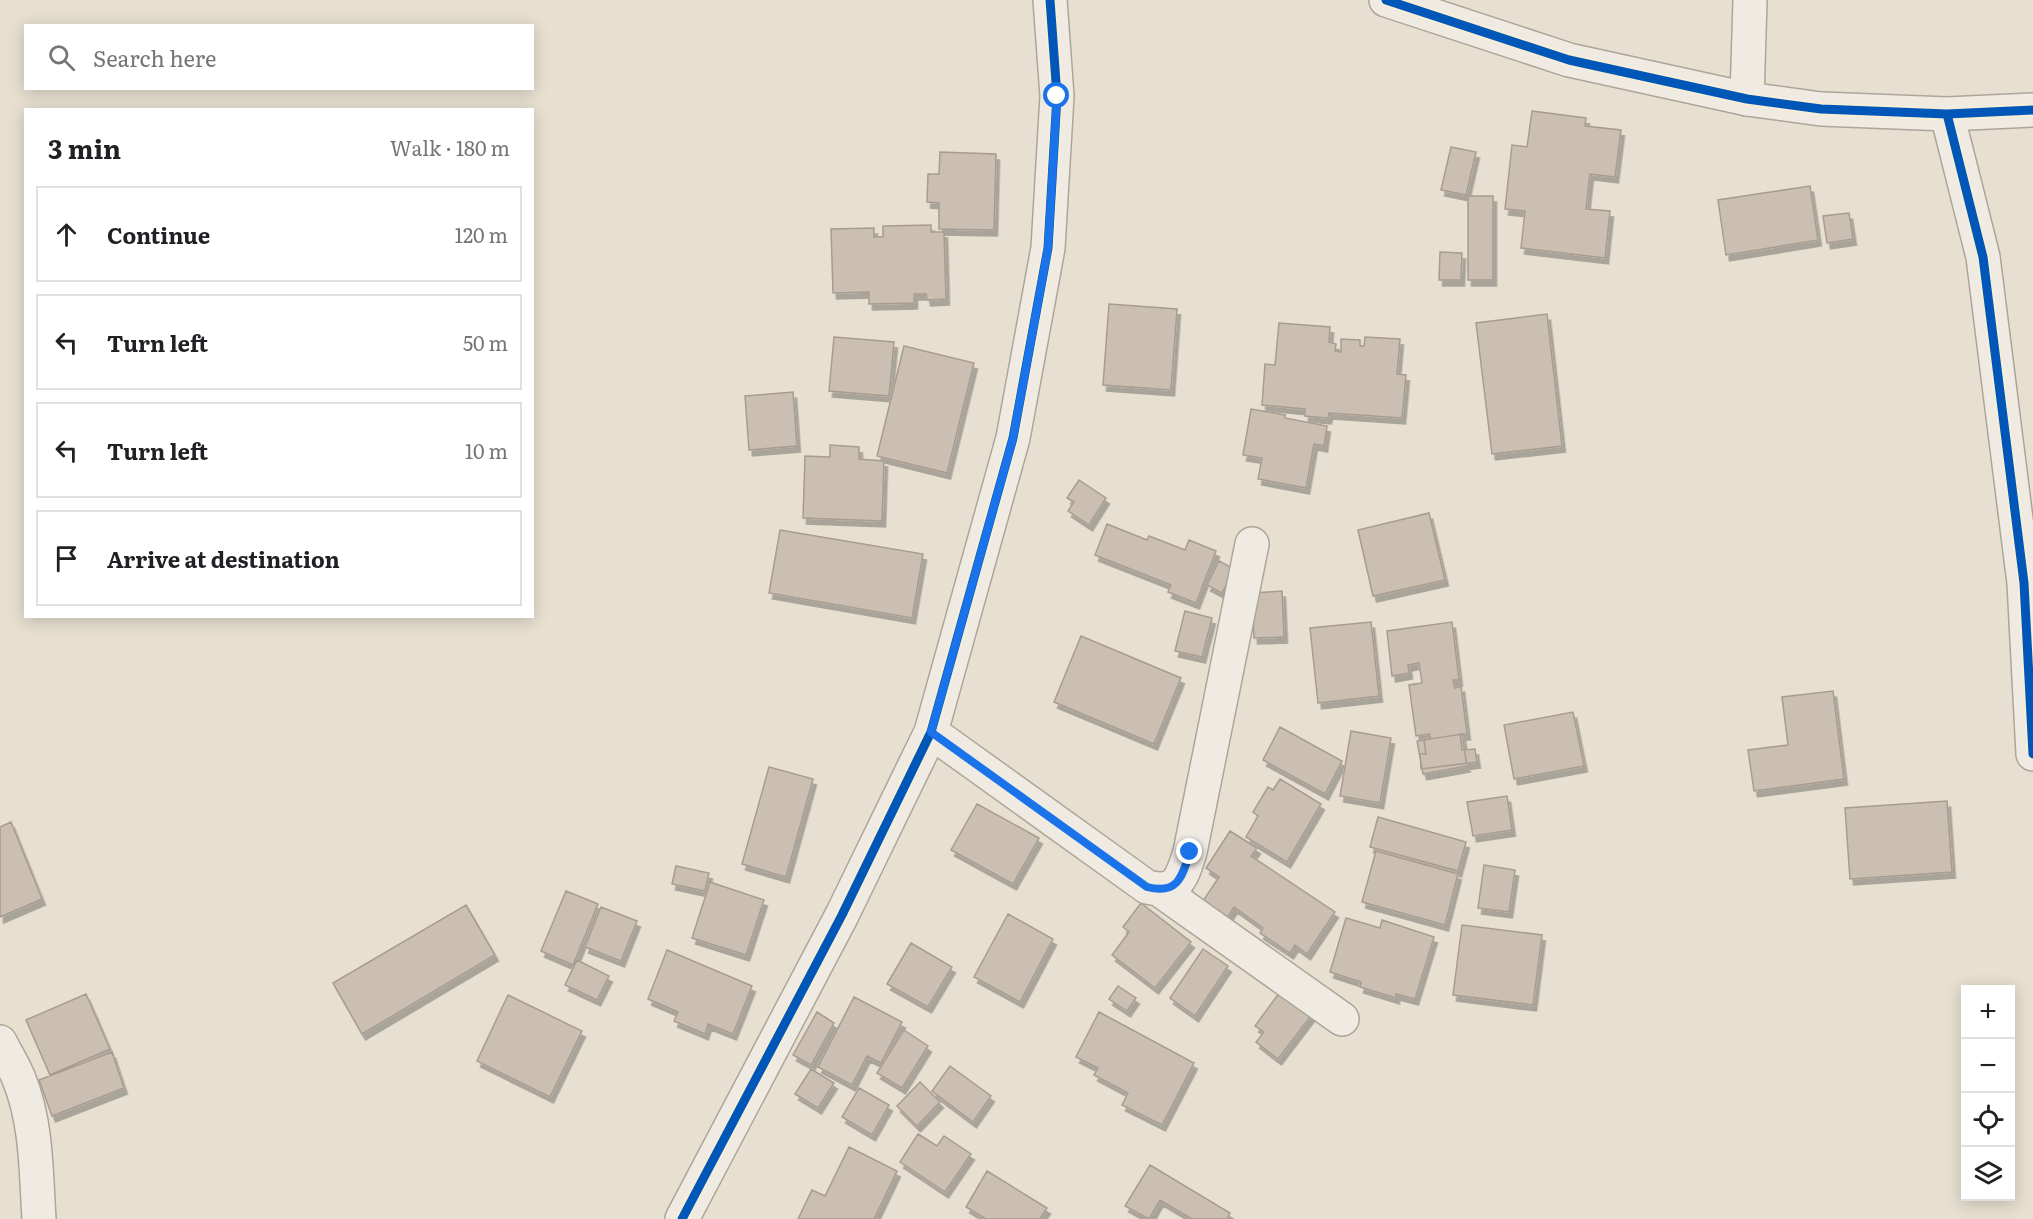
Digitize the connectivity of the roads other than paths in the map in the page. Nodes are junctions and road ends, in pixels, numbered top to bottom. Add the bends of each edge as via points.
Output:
1 (1050, 0) edge
2 (1386, 0) edge
3 (1750, 0) edge
4 (1747, 99) junction
5 (2033, 110) edge
6 (1947, 114) junction
7 (1252, 544) dead end
8 (931, 732) junction
9 (2033, 754) edge
10 (1160, 890) junction
11 (1342, 1019) dead end
12 (0, 1042) edge
13 (39, 1219) edge
14 (682, 1219) edge

1 - 8 street via 1057,96 1048,248 1013,438
2 - 4 street via 1569,60
3 - 4 street
4 - 6 street via 1821,109
5 - 6 street
6 - 9 street via 1983,257 2024,583
7 - 10 street via 1190,852 1178,883
8 - 10 street via 1147,887
8 - 14 street via 842,915
10 - 11 street
12 - 13 street via 19,1079 29,1111

